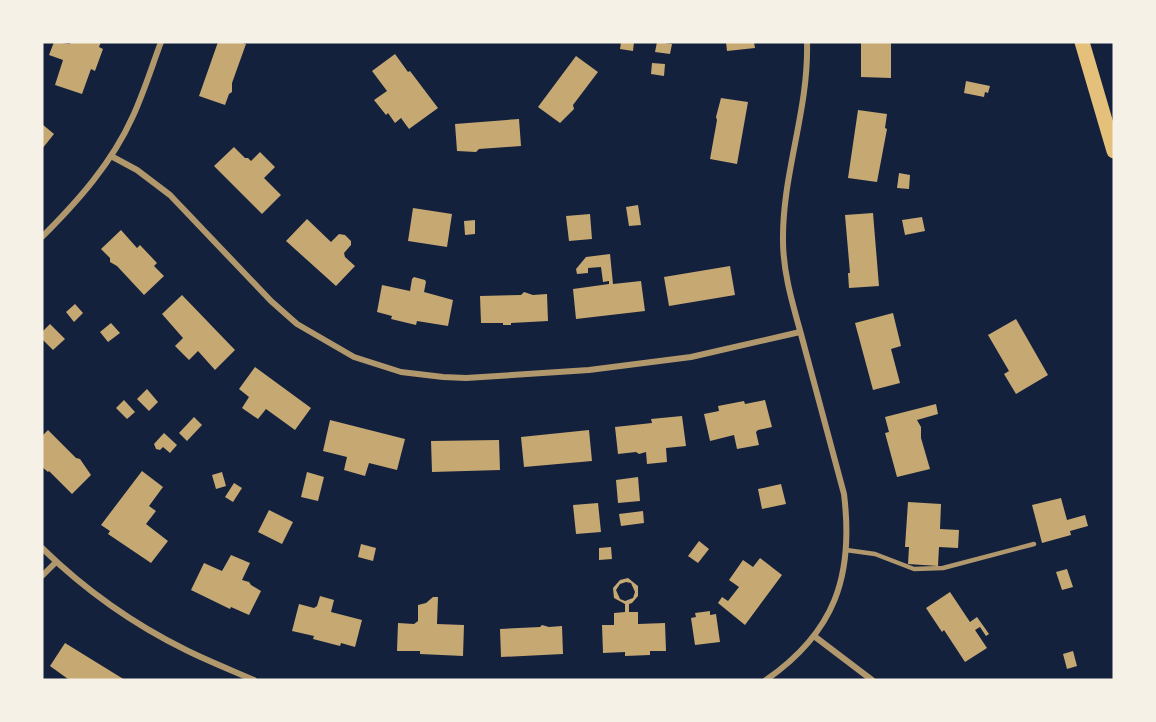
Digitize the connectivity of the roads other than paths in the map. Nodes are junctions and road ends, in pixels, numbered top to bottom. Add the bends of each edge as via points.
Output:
1 (161, 42) edge
2 (807, 42) edge
3 (1082, 42) edge
4 (1114, 152) edge
5 (111, 156) junction
6 (42, 237) edge
7 (800, 332) junction
8 (1034, 544) dead end
9 (42, 548) edge
10 (846, 550) junction
11 (56, 562) junction
12 (42, 576) edge
13 (814, 636) junction
14 (254, 680) edge
15 (766, 680) edge
16 (872, 680) edge

1 - 5 street via 133,116
2 - 7 street via 804,96 784,200 783,243
3 - 4 main road
5 - 6 street via 82,195
5 - 7 street via 170,195 297,324 354,357 401,372 466,378 588,370 691,357
7 - 10 street via 844,494
8 - 10 lane via 943,568 914,569 875,554
9 - 11 street
10 - 13 street via 846,564 835,600
11 - 12 street
11 - 14 street via 126,616 185,650
13 - 15 street
13 - 16 street

